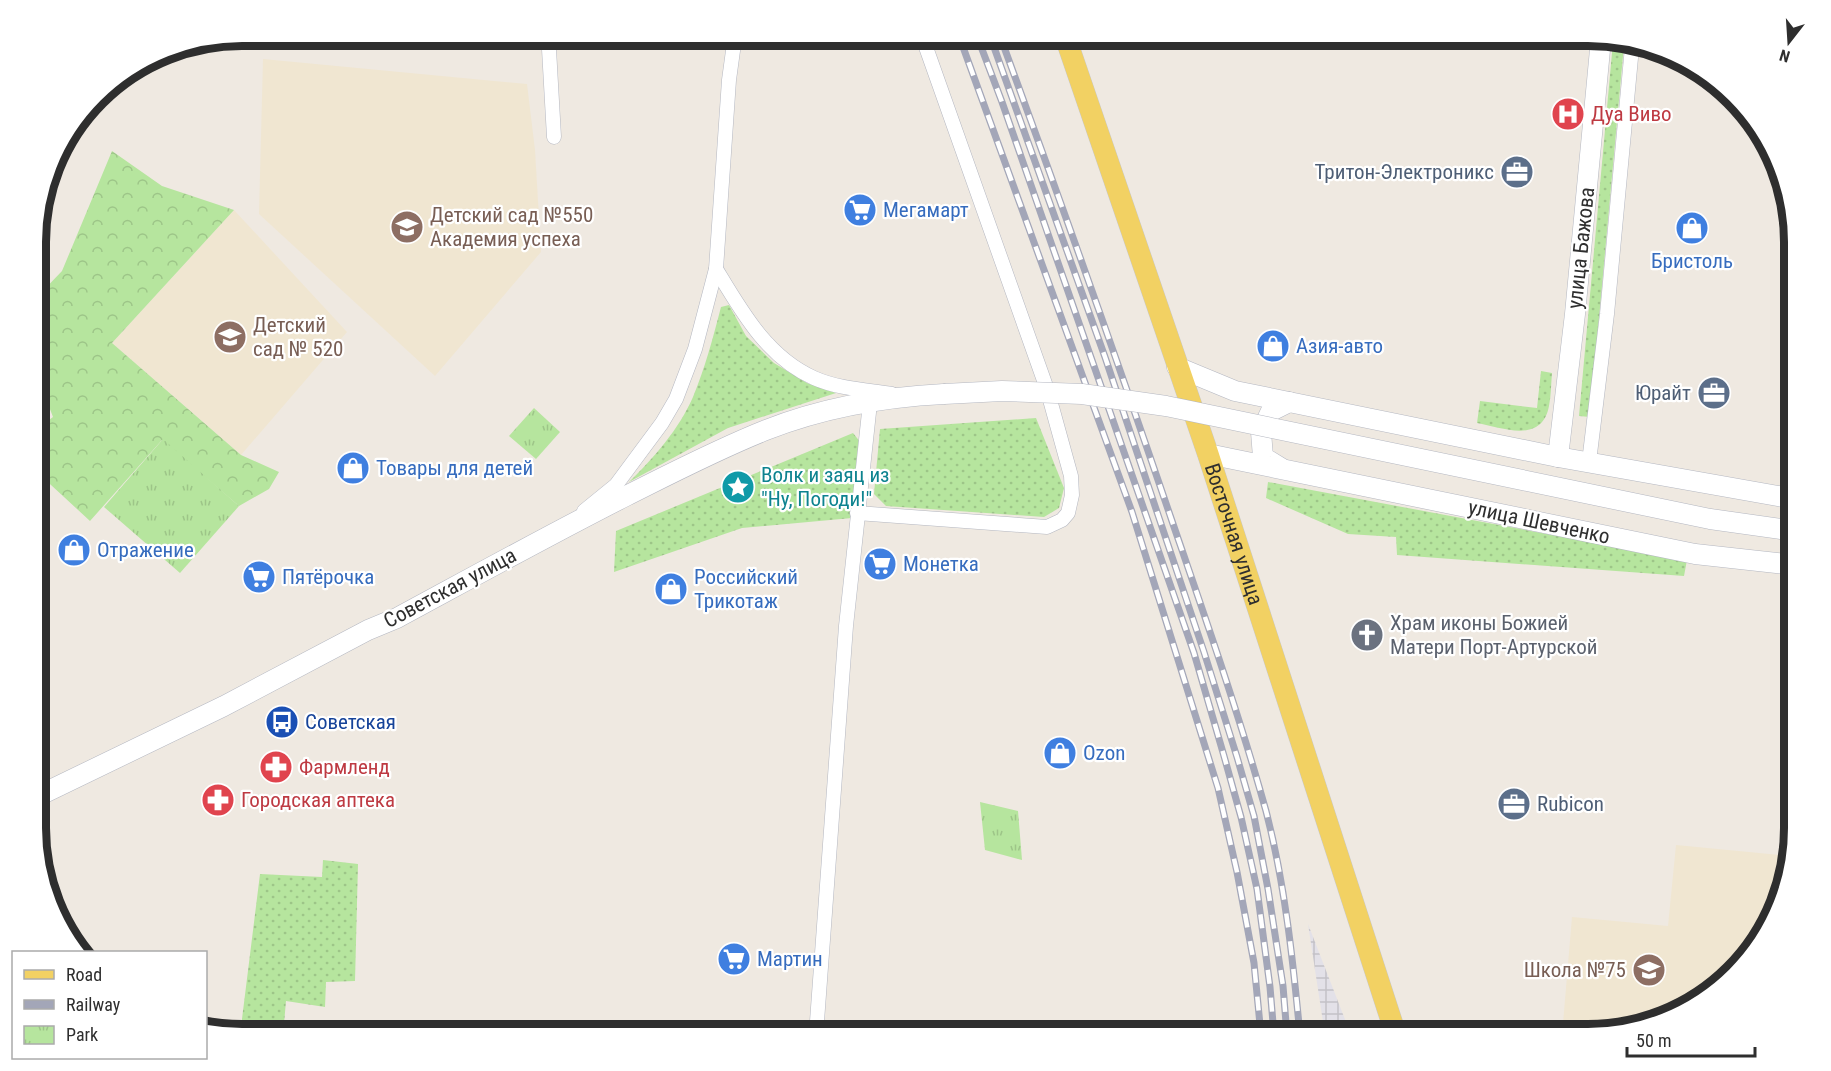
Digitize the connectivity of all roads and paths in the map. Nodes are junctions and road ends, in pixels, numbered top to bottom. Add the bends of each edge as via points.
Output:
1 (549, 46) edge
2 (734, 46) edge
3 (926, 46) edge
4 (1068, 46) edge
5 (1600, 47) edge
6 (1632, 51) edge
7 (554, 137) dead end
8 (716, 269) junction
9 (1177, 367) junction
10 (908, 396) junction
11 (1289, 402) junction
12 (870, 403) junction
13 (1208, 454) junction
14 (1558, 457) junction
15 (1589, 462) junction
16 (1286, 471) junction
17 (1784, 497) edge
18 (857, 513) junction
19 (562, 528) junction
20 (1784, 529) edge
21 (1784, 564) edge
22 (46, 792) edge
23 (817, 1024) edge
24 (1392, 1024) edge

1 - 7 street
2 - 8 street
3 - 18 street via 1047,389 1071,476 1071,506 1062,520 1047,527
4 - 9 main road, Восточная улица
5 - 14 main road, улица Бажова
6 - 15 street, улица Бажова
8 - 10 street via 762,339 786,362 815,378 848,388
8 - 19 street via 695,349 676,399 662,423 616,485
9 - 11 main road via 1234,391
9 - 13 main road, Восточная улица
10 - 12 main road, Советская улица
10 - 20 main road, Советская улица, bridge via 1002,391 1082,394 1166,406 1710,519
11 - 14 main road
11 - 16 main road via 1271,411 1261,432 1263,457
12 - 18 street
12 - 19 main road, Советская улица via 767,429
13 - 16 main road, улица Шевченко
13 - 24 main road, Восточная улица
14 - 15 main road
15 - 17 main road
16 - 21 main road, улица Шевченко via 1695,554
18 - 23 street
19 - 22 main road, Советская улица via 397,618

